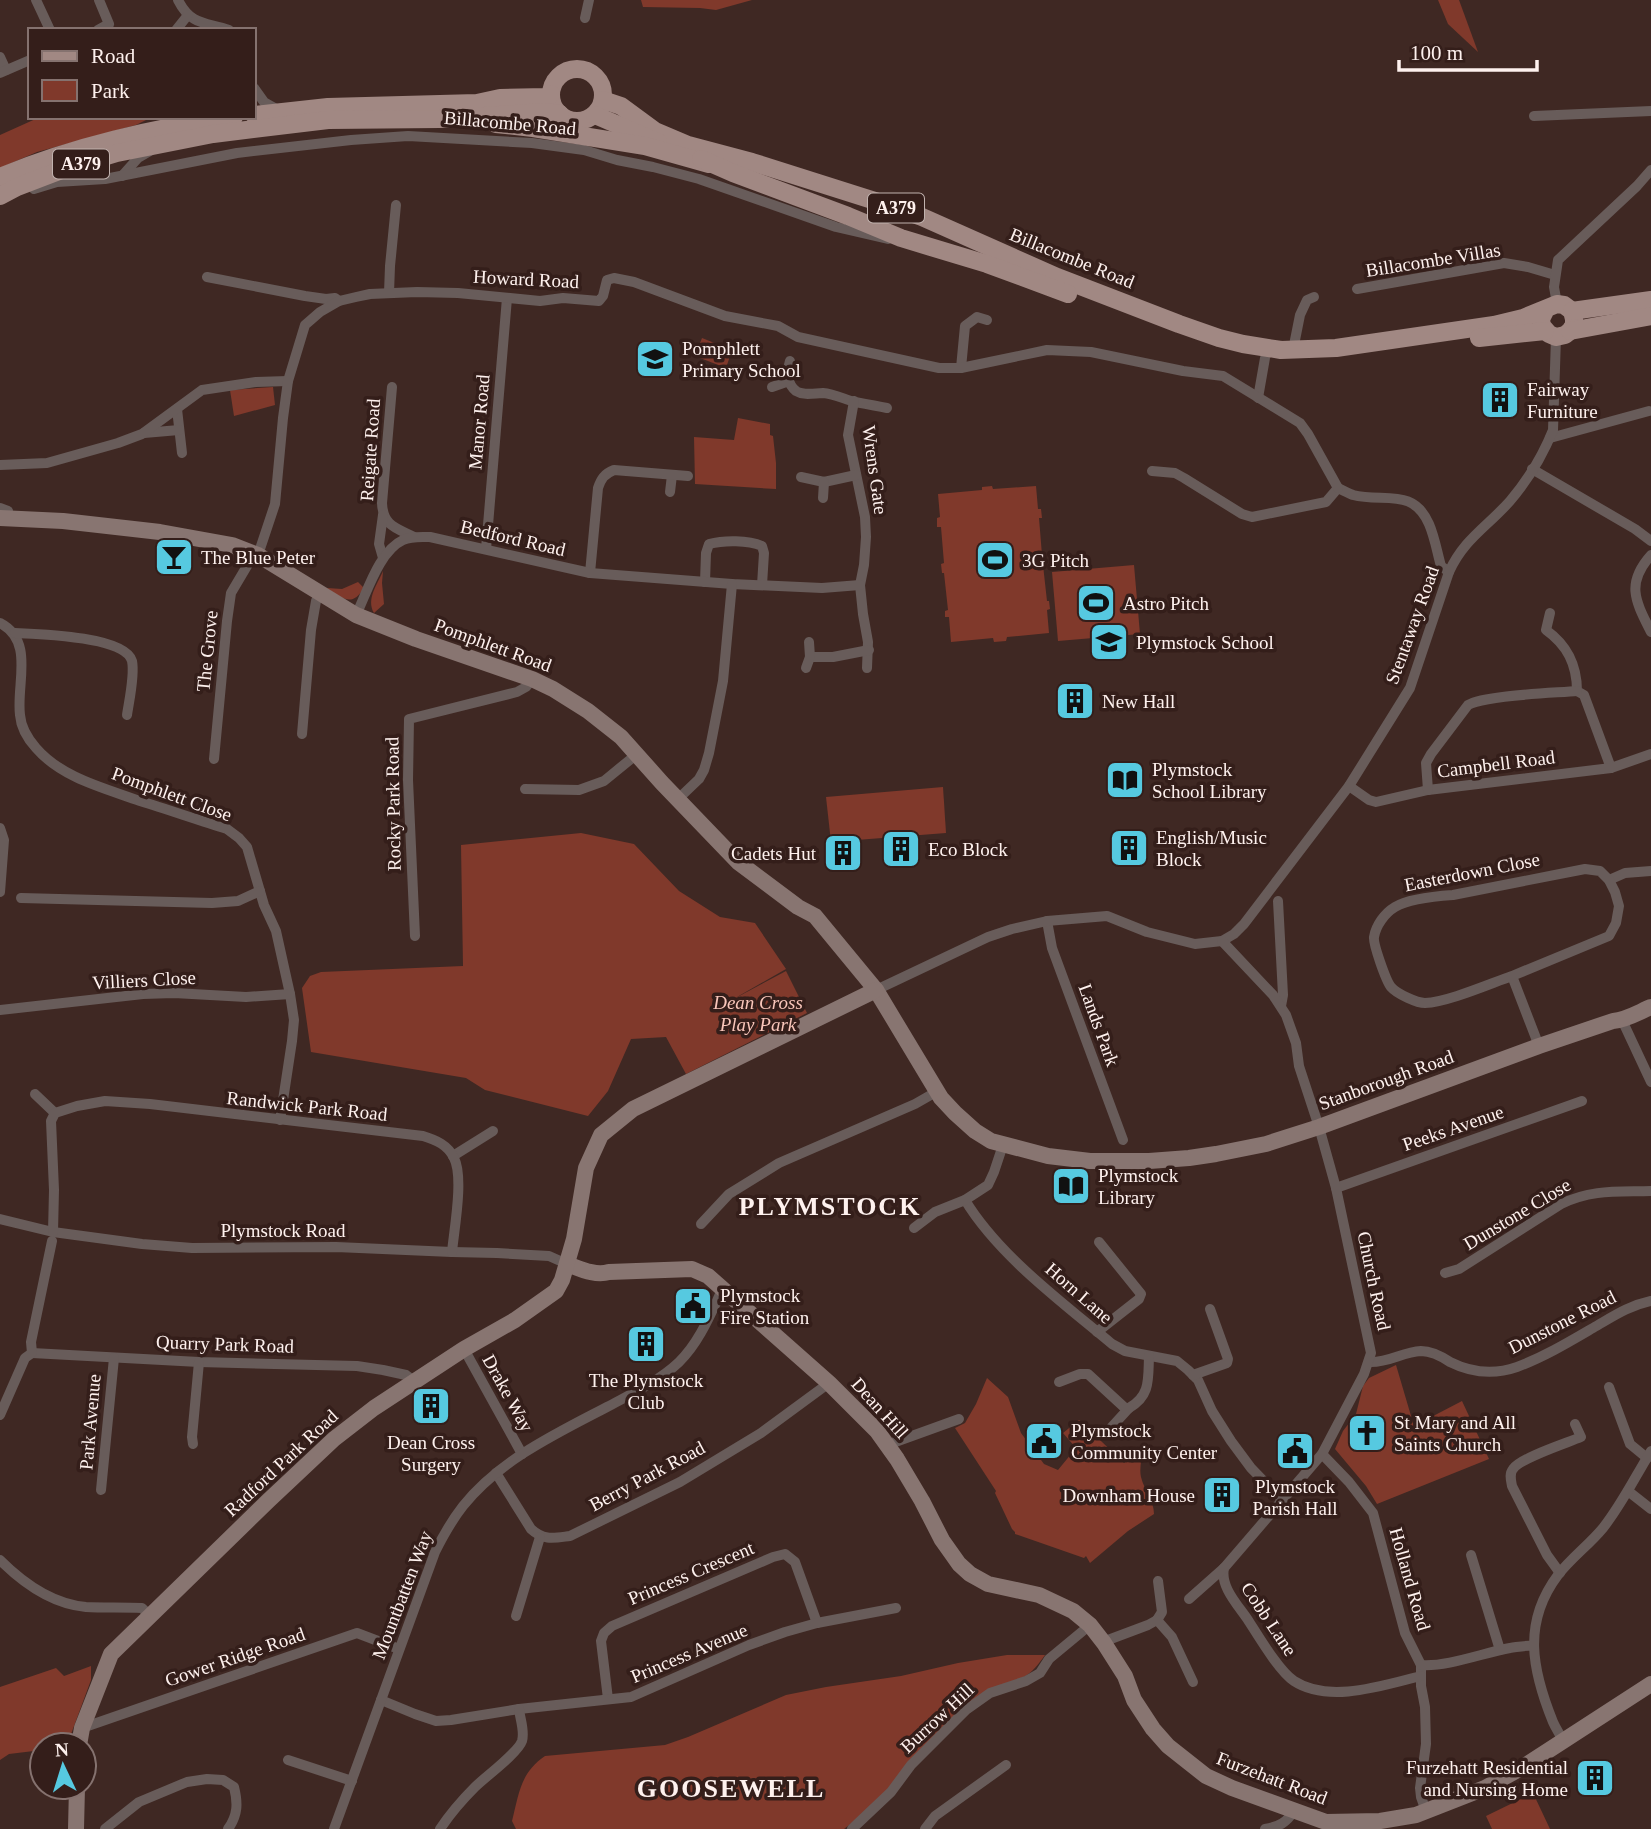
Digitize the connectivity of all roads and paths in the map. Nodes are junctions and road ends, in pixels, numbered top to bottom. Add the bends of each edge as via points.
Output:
1 (36, 0) edge
2 (99, 0) edge
3 (178, 0) edge
4 (589, 0) edge
5 (188, 15) junction
6 (585, 18) dead end
7 (49, 28) edge
8 (102, 28) edge
9 (178, 28) edge
10 (224, 28) edge
11 (0, 57) edge
12 (28, 61) edge
13 (3, 71) edge
14 (256, 92) edge
15 (551, 94) junction
16 (599, 107) junction
17 (280, 111) junction
18 (1651, 111) edge
19 (560, 114) junction
20 (256, 115) edge
21 (1534, 116) dead end
22 (223, 119) edge
23 (440, 119) junction
24 (165, 143) junction
25 (722, 167) junction
26 (1651, 170) edge
27 (122, 176) junction
28 (0, 177) edge
29 (826, 186) junction
30 (0, 197) edge
31 (396, 205) dead end
32 (891, 206) junction
33 (870, 231) junction
34 (933, 247) junction
35 (1555, 275) junction
36 (207, 277) dead end
37 (1357, 289) dead end
38 (389, 293) junction
39 (1314, 297) dead end
40 (507, 298) junction
41 (1651, 300) edge
42 (339, 301) junction
43 (1558, 309) junction
44 (1651, 316) edge
45 (987, 320) dead end
46 (1557, 333) junction
47 (1293, 350) junction
48 (1265, 358) junction
49 (790, 361) dead end
50 (961, 368) junction
51 (288, 381) junction
52 (789, 381) junction
53 (392, 387) dead end
54 (772, 387) dead end
55 (1258, 398) junction
56 (854, 401) junction
57 (887, 408) dead end
58 (177, 409) junction
59 (1649, 411) dead end
60 (179, 430) junction
61 (142, 434) junction
62 (1550, 438) junction
63 (182, 453) dead end
64 (0, 465) edge
65 (1532, 469) junction
66 (1152, 471) dead end
67 (672, 475) junction
68 (856, 475) junction
69 (688, 476) dead end
70 (802, 477) dead end
71 (824, 482) junction
72 (1338, 488) junction
73 (670, 492) dead end
74 (823, 498) dead end
75 (3, 514) edge
76 (383, 515) junction
77 (414, 537) junction
78 (1651, 541) edge
79 (486, 549) junction
80 (255, 553) junction
81 (1651, 555) edge
82 (383, 558) junction
83 (1449, 572) junction
84 (590, 573) junction
85 (705, 582) junction
86 (732, 584) junction
87 (762, 585) junction
88 (860, 585) junction
89 (320, 593) junction
90 (1550, 613) dead end
91 (356, 615) junction
92 (0, 623) edge
93 (1546, 630) junction
94 (1651, 632) edge
95 (15, 633) junction
96 (808, 642) dead end
97 (1541, 642) dead end
98 (869, 650) junction
99 (867, 668) dead end
100 (532, 679) junction
101 (1577, 691) junction
102 (127, 715) dead end
103 (302, 734) dead end
104 (637, 754) junction
105 (1651, 754) edge
106 (214, 759) dead end
107 (1611, 768) junction
108 (1349, 786) junction
109 (526, 789) dead end
110 (1428, 790) junction
111 (677, 800) junction
112 (0, 828) edge
113 (1651, 871) edge
114 (1609, 880) junction
115 (260, 891) junction
116 (0, 892) edge
117 (21, 898) dead end
118 (1278, 901) dead end
119 (1047, 922) junction
120 (415, 936) dead end
121 (1222, 941) junction
122 (1512, 976) junction
123 (876, 990) junction
124 (290, 994) junction
125 (1281, 1006) junction
126 (1651, 1007) edge
127 (0, 1010) edge
128 (1622, 1020) junction
129 (1539, 1046) junction
130 (1651, 1082) edge
131 (936, 1091) junction
132 (35, 1094) dead end
133 (1582, 1101) dead end
134 (55, 1113) junction
135 (281, 1120) junction
136 (1319, 1127) junction
137 (493, 1131) dead end
138 (1123, 1140) dead end
139 (1003, 1145) junction
140 (453, 1156) junction
141 (1336, 1188) junction
142 (1651, 1191) edge
143 (965, 1200) junction
144 (0, 1219) edge
145 (701, 1224) dead end
146 (915, 1228) dead end
147 (53, 1236) junction
148 (1099, 1242) dead end
149 (452, 1252) junction
150 (567, 1264) junction
151 (1445, 1273) dead end
152 (723, 1288) junction
153 (1651, 1301) edge
154 (1210, 1309) dead end
155 (1097, 1332) junction
156 (464, 1349) junction
157 (32, 1353) junction
158 (1149, 1356) junction
159 (114, 1358) junction
160 (199, 1362) junction
161 (1369, 1362) junction
162 (1194, 1375) junction
163 (414, 1381) junction
164 (1059, 1382) dead end
165 (829, 1383) junction
166 (1609, 1387) dead end
167 (1129, 1408) junction
168 (0, 1415) edge
169 (959, 1419) dead end
170 (1575, 1424) dead end
171 (1108, 1432) dead end
172 (193, 1444) dead end
173 (887, 1445) junction
174 (522, 1454) junction
175 (1322, 1454) junction
176 (1649, 1454) edge
177 (496, 1473) junction
178 (101, 1490) dead end
179 (1628, 1491) junction
180 (1283, 1501) junction
181 (1651, 1508) edge
182 (540, 1537) junction
183 (1471, 1555) dead end
184 (0, 1560) edge
185 (1224, 1568) junction
186 (1560, 1573) junction
187 (1158, 1581) dead end
188 (1189, 1599) dead end
189 (890, 1612) dead end
190 (149, 1615) junction
191 (517, 1616) dead end
192 (1157, 1619) junction
193 (817, 1623) junction
194 (1090, 1625) junction
195 (1533, 1646) junction
196 (398, 1649) junction
197 (1109, 1650) junction
198 (1500, 1650) junction
199 (1421, 1671) junction
200 (1193, 1682) dead end
201 (1651, 1685) edge
202 (381, 1699) junction
203 (608, 1699) junction
204 (519, 1709) junction
205 (82, 1728) junction
206 (81, 1731) edge
207 (1563, 1741) junction
208 (296, 1759) dead end
209 (1006, 1765) dead end
210 (981, 1766) dead end
211 (989, 1777) junction
212 (352, 1782) junction
213 (77, 1801) edge
214 (1293, 1811) junction
215 (1426, 1811) junction
216 (1400, 1824) edge
217 (76, 1829) edge
218 (105, 1829) edge
219 (228, 1829) edge
220 (334, 1829) edge
221 (440, 1829) edge
222 (852, 1829) edge
223 (925, 1829) edge
224 (1265, 1829) edge

1 - 7 street
2 - 8 street via 110,24
3 - 5 street
4 - 6 street
5 - 9 street
5 - 10 street
11 - 13 street
12 - 13 street
14 - 17 street
15 - 16 main road, Billacombe Road via 564,73 580,70 600,83
15 - 17 main road, Billacombe Road via 477,103
15 - 19 main road, Billacombe Road
16 - 19 main road, Billacombe Road / A379 via 579,121
16 - 25 main road, Billacombe Road / A379
16 - 29 main road, Billacombe Road / A379 via 621,106 655,131 688,145
17 - 20 main road, Billacombe Road
18 - 21 street
19 - 23 main road, Billacombe Road / A379
22 - 28 main road, A379 via 64,154
23 - 24 main road, Billacombe Road / A379 via 328,120
23 - 25 main road, Billacombe Road via 645,146
24 - 27 street, Billacombe Road via 138,158
24 - 30 main road, Billacombe Road / A379 via 64,169
25 - 33 main road, Billacombe Road / A379 via 848,216
26 - 35 street via 1558,260
27 - 30 street, Billacombe Road via 57,182
27 - 33 street, Billacombe Road via 237,153 351,140 408,136 532,143 653,167 836,228
29 - 32 main road, Billacombe Road / A379
29 - 33 main road, A379 via 877,208 878,219
31 - 38 street
32 - 34 main road, A379 via 888,213 895,228
32 - 47 main road, Billacombe Road / A379 via 1179,324 1242,344
33 - 34 main road, Billacombe Road / A379
34 - 48 main road, Billacombe Road / A379 via 1212,347
35 - 37 street, Billacombe Villas via 1504,263
35 - 43 street
36 - 42 street
38 - 40 street, Howard Road
38 - 42 street, Howard Road
39 - 47 street via 1303,307
40 - 50 street, Howard Road via 599,300 607,280 614,278 725,316 778,326 798,337 939,368
40 - 79 street, Manor Road
41 - 43 main road, A379
42 - 51 street, Howard Road via 305,325
43 - 46 main road via 1541,319 1542,326
43 - 46 main road via 1574,319 1574,326
43 - 47 main road, Billacombe Road / A379 via 1473,329
44 - 46 main road, A379
45 - 50 street via 977,317 964,326
46 - 48 main road, Billacombe Road / A379 via 1345,358
46 - 62 street, Stentaway Road
48 - 55 street
49 - 52 street
50 - 55 street, Howard Road via 1047,349 1091,352 1223,376
51 - 58 street via 202,390
51 - 80 street, Howard Road via 275,503
52 - 54 street
52 - 56 street, Wrens Gate via 804,393
53 - 76 street, Reigate Road
55 - 72 street, Howard Road via 1300,423
56 - 57 street, Wrens Gate
56 - 68 street, Wrens Gate via 848,435
58 - 60 street
58 - 61 street
59 - 62 street
60 - 61 street
60 - 63 street
61 - 64 street via 47,463
62 - 65 street, Stentaway Road
65 - 78 street
65 - 83 street, Stentaway Road via 1510,501 1465,545
66 - 72 street via 1175,473 1252,517 1325,502
67 - 69 street
67 - 73 street
67 - 84 street via 614,470 601,478
68 - 71 street
68 - 88 street, Wrens Gate via 866,537
70 - 71 street
71 - 74 street
72 - 83 street via 1352,495 1412,502 1427,520 1441,566
75 - 80 street, Pomphlett Road via 160,532
76 - 77 street, Reigate Road
76 - 82 street, Reigate Road via 379,544
77 - 79 street, Bedford Road
77 - 82 street via 402,540
79 - 84 street, Bedford Road
80 - 89 street, Pomphlett Road
80 - 106 street, The Grove via 231,593
81 - 94 street via 1638,573 1635,595
82 - 91 street
83 - 108 street, Stentaway Road via 1410,688
84 - 85 street, Bedford Road
85 - 86 street, Bedford Road
85 - 87 street via 709,544 755,543 764,553
86 - 87 street, Bedford Road
86 - 111 street via 723,681 709,753 699,779
87 - 88 street, Bedford Road via 822,589
88 - 98 street, Wrens Gate
89 - 91 street, Pomphlett Road
89 - 103 street via 311,630
90 - 93 street
91 - 100 street, Pomphlett Road
92 - 95 street
93 - 97 street
93 - 101 street via 1569,653
95 - 102 street via 88,639 126,652 132,659 134,700
95 - 115 street, Pomphlett Close via 21,659 20,718 36,749 69,775 227,829 247,847
96 - 98 street via 808,662
98 - 99 street, Wrens Gate
100 - 104 street, Pomphlett Road via 588,711
100 - 120 street, Rocky Park Road via 517,692 410,719
101 - 107 street via 1584,695
101 - 110 street via 1468,705 1426,763
104 - 109 street via 604,781 579,790
104 - 111 street, Pomphlett Road
105 - 107 street, Campbell Road
107 - 110 street, Campbell Road
108 - 110 street, Campbell Road via 1376,802
108 - 121 street, Stentaway Road via 1244,924
111 - 123 street, Pomphlett Road via 738,862 815,916
112 - 116 street via 4,840
113 - 114 street
114 - 122 street, Easterdown Close via 1619,906 1609,936
114 - 122 street, Easterdown Close via 1600,871 1585,869 1398,905 1379,923 1374,937 1391,988 1422,1003
115 - 117 street via 238,901 212,903
115 - 124 street, Pomphlett Close via 276,931
118 - 125 street, Church Road
119 - 121 street via 1107,916 1195,944
119 - 123 street via 988,937
119 - 138 street, Lands Park via 1052,948
121 - 125 street, Church Road
122 - 129 street
123 - 131 street, Pomphlett Road
123 - 150 street, Radford Park Road via 633,1109 601,1135 586,1168
124 - 127 street, Villiers Close via 143,994
124 - 135 street, Pomphlett Close via 294,1020
125 - 136 street, Church Road
126 - 128 street, Stanborough Road
128 - 129 street, Stanborough Road
128 - 130 street
129 - 136 street, Stanborough Road
131 - 139 street, Pomphlett Road via 975,1131
131 - 145 street via 779,1163 729,1194
132 - 134 street
133 - 141 street, Peeks Avenue
134 - 135 street, Randwick Park Road via 105,1101
134 - 147 street via 51,1121
135 - 140 street, Randwick Park Road via 423,1136 438,1141
136 - 139 street, Stanborough Road via 1266,1144 1154,1161 1090,1161
136 - 141 street, Church Road
137 - 140 street
139 - 143 street via 988,1185
140 - 149 street via 458,1176
141 - 161 street, Church Road via 1371,1353
142 - 151 street, Dunstone Close via 1578,1196 1459,1269
143 - 146 street via 935,1212
143 - 155 street, Horn Lane via 990,1235
144 - 147 street, Plymstock Road
147 - 149 street, Plymstock Road via 192,1248
147 - 157 street
148 - 155 street via 1141,1294
149 - 150 street, Plymstock Road via 549,1256
150 - 152 street, Dean Hill via 604,1274 692,1269
150 - 156 street, Radford Park Road via 556,1291
152 - 165 street, Dean Hill
152 - 174 street, Mountbatten Way via 680,1361
153 - 161 street, Dunstone Road via 1632,1306 1546,1354 1497,1372 1467,1370 1433,1352
154 - 162 street via 1228,1359
155 - 158 street, Horn Lane via 1125,1351
156 - 163 street, Radford Park Road
156 - 174 street, Drake Way
157 - 159 street, Quarry Park Road
157 - 168 street via 25,1358
158 - 162 street, Horn Lane via 1177,1361
158 - 167 street via 1147,1390
159 - 160 street, Quarry Park Road
159 - 178 street, Park Avenue
160 - 163 street, Quarry Park Road via 357,1366 406,1375
160 - 172 street
161 - 175 street
162 - 180 street via 1231,1441
163 - 190 street, Radford Park Road via 334,1439
164 - 167 street via 1085,1373
165 - 173 street, Dean Hill
165 - 182 street, Berry Park Road via 761,1433 680,1482 570,1536
166 - 176 street via 1619,1399 1630,1444
167 - 171 street
169 - 173 street
170 - 186 street via 1585,1435 1513,1467 1510,1476
173 - 194 street, Dean Hill via 942,1540 970,1574 988,1584 1039,1595
174 - 177 street, Mountbatten Way
175 - 180 street
175 - 199 street, Holland Road via 1373,1513 1405,1633
176 - 179 street
177 - 182 street
177 - 196 street, Mountbatten Way via 447,1529
179 - 181 street
179 - 186 street via 1603,1528
180 - 185 street
182 - 191 street
183 - 198 street
184 - 190 street via 64,1604 142,1608
185 - 188 street
185 - 199 street, Cobb Lane via 1223,1581 1230,1594 1294,1681 1334,1693
186 - 195 street via 1541,1605
187 - 192 street via 1162,1612
189 - 193 street, Princess Avenue
190 - 205 street, Radford Park Road via 111,1654
192 - 197 street via 1108,1640
192 - 200 street via 1172,1637
193 - 203 street, Princess Avenue via 749,1645 631,1697
193 - 203 street, Princess Crescent via 795,1562 785,1554 773,1557 612,1626 601,1641
194 - 197 street, Dean Hill
194 - 222 street, Burrow Hill via 1040,1672 990,1693 966,1710
195 - 198 street, Cobb Lane
195 - 207 street via 1543,1692
196 - 202 street, Mountbatten Way
196 - 205 street, Gower Ridge Road via 357,1633
197 - 214 street, Furzehatt Road via 1135,1700 1168,1746 1206,1776
198 - 199 street, Cobb Lane
199 - 215 street, Holland Road via 1426,1744 1420,1788
201 - 207 street, Furzehatt Road
202 - 204 street, Princess Avenue via 436,1721
202 - 212 street, Mountbatten Way
203 - 204 street, Princess Avenue
204 - 221 street via 523,1731 515,1753 473,1789
205 - 206 street, Radford Park Road
207 - 215 street, Furzehatt Road via 1485,1787
208 - 212 street
209 - 211 street
210 - 211 street
211 - 223 street via 935,1816
212 - 220 street, Mountbatten Way
213 - 217 street
214 - 216 street, Furzehatt Road via 1326,1822
214 - 224 street via 1286,1822
215 - 216 street, Furzehatt Road
218 - 219 street via 139,1802 187,1782 207,1779 223,1780 234,1787 238,1802

